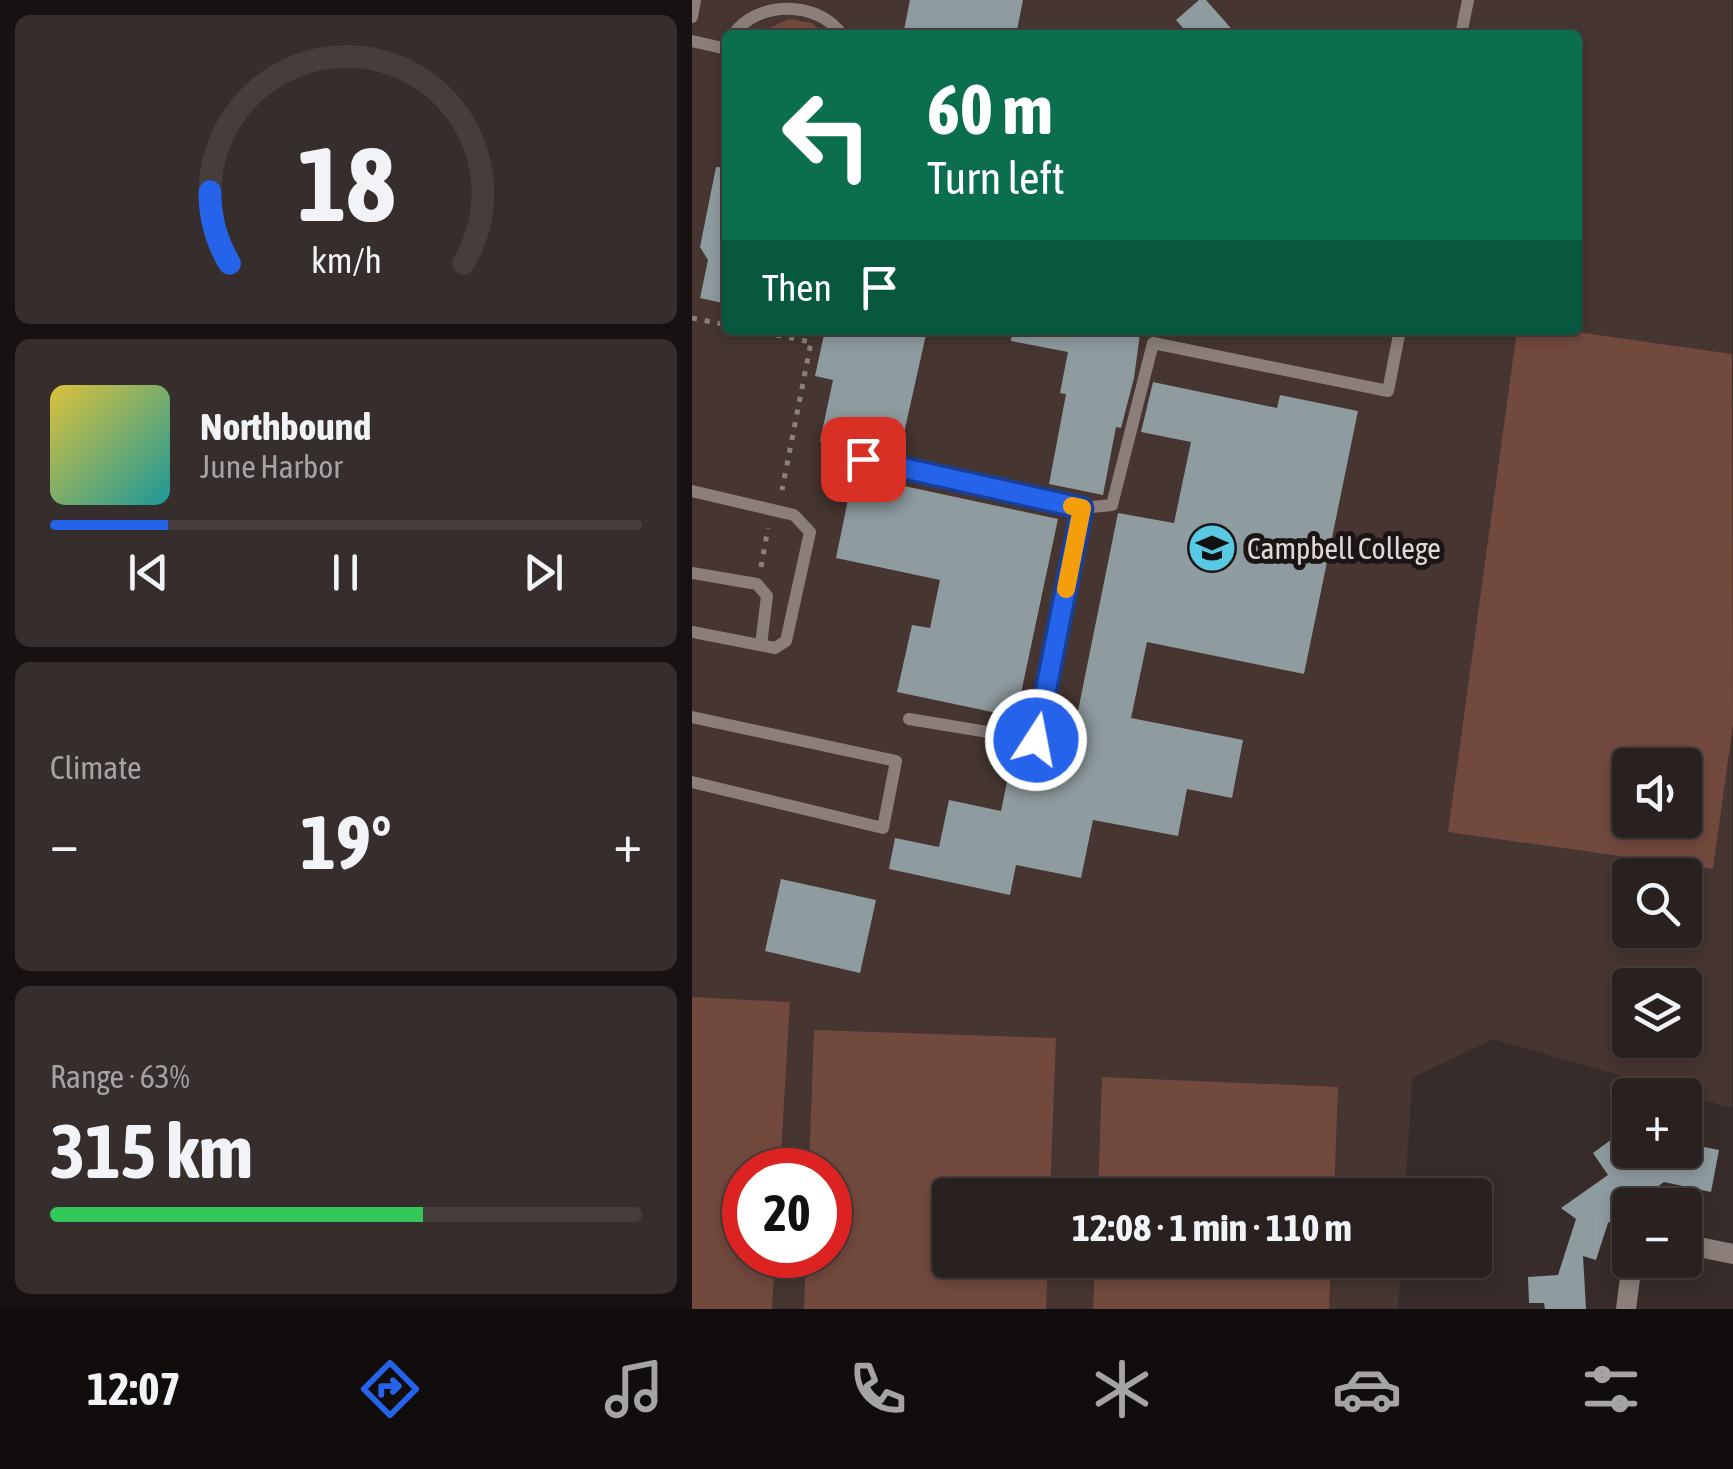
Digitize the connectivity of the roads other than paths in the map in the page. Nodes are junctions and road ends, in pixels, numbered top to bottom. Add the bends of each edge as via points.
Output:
1 (695, 0) edge
2 (1468, 0) edge
3 (770, 1) edge
4 (692, 17) edge
5 (736, 30) edge
6 (838, 30) edge
7 (1462, 30) edge
8 (692, 41) edge
9 (722, 49) edge
10 (1399, 335) edge
11 (863, 459) dead end
12 (692, 492) edge
13 (1082, 508) junction
14 (692, 573) edge
15 (692, 632) edge
16 (761, 645) junction
17 (692, 718) edge
18 (910, 719) dead end
19 (692, 782) edge
20 (1702, 1248) edge
21 (1732, 1254) edge
22 (1630, 1278) edge
23 (1626, 1309) edge

1 - 4 lane
2 - 7 lane
3 - 5 lane
3 - 6 lane via 803,2
8 - 9 lane
10 - 13 lane via 1388,391 1153,342 1112,506
11 - 13 lane
12 - 16 lane via 794,515 810,532 786,641 775,648
13 - 18 lane via 1036,740
14 - 16 lane via 758,584 767,596
15 - 16 lane
17 - 19 lane via 896,761 883,828
20 - 21 street
22 - 23 street

